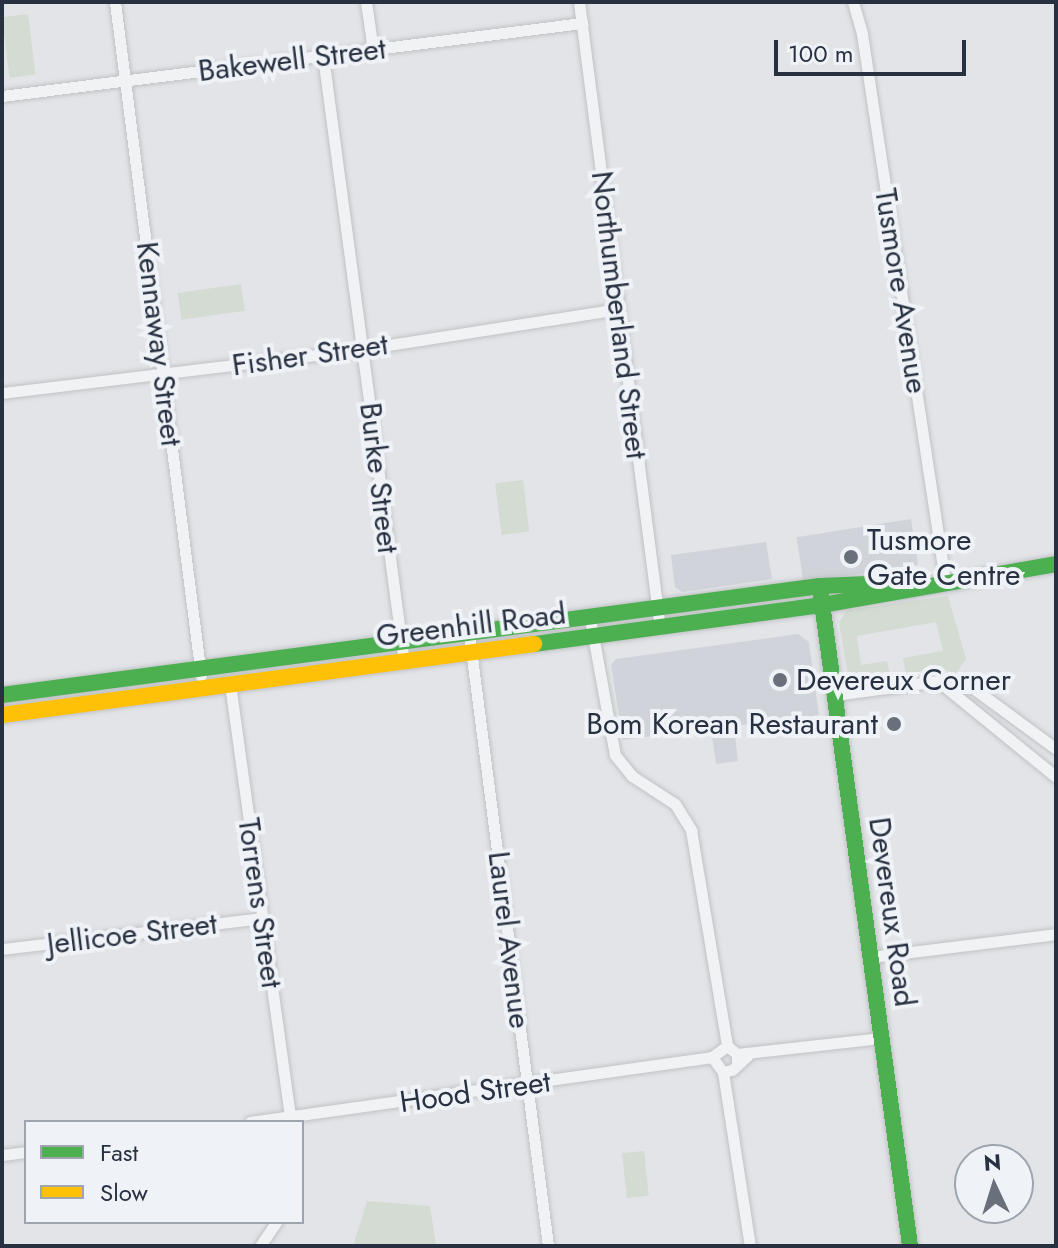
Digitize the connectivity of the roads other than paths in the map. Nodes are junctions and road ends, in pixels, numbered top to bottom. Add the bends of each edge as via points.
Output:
1 (115, 2) edge
2 (366, 2) edge
3 (579, 2) edge
4 (853, 2) edge
5 (582, 23) junction
6 (373, 50) junction
7 (323, 56) junction
8 (126, 80) junction
9 (2, 96) edge
10 (618, 309) junction
11 (363, 349) junction
12 (163, 374) junction
13 (2, 393) edge
14 (1056, 564) edge
15 (945, 580) junction
16 (820, 586) junction
17 (822, 605) junction
18 (657, 610) junction
19 (590, 619) junction
20 (660, 628) junction
21 (469, 634) junction
22 (592, 638) junction
23 (401, 642) junction
24 (471, 654) junction
25 (404, 662) junction
26 (200, 667) junction
27 (230, 684) junction
28 (202, 686) junction
29 (951, 688) junction
30 (2, 695) edge
31 (834, 695) junction
32 (2, 715) edge
33 (1011, 715) junction
34 (998, 731) junction
35 (1056, 749) edge
36 (1056, 777) edge
37 (261, 918) junction
38 (1056, 934) edge
39 (2, 949) edge
40 (870, 957) junction
41 (881, 1038) junction
42 (728, 1059) junction
43 (528, 1085) junction
44 (290, 1119) edge
45 (24, 1152) edge
46 (2, 1155) edge
47 (275, 1224) edge
48 (260, 1246) edge
49 (548, 1246) edge
50 (750, 1246) edge
51 (910, 1246) edge

1 - 8 street, Kennaway Street
2 - 6 street
3 - 5 street, Northumberland Street
4 - 15 street, Tusmore Avenue
5 - 6 street, Bakewell Street
5 - 10 street, Northumberland Street
6 - 7 street, Bakewell Street
7 - 8 street, Bakewell Street
7 - 11 street, Burke Street
8 - 9 street, Bakewell Street
8 - 12 street, Kennaway Street
10 - 11 street, Fisher Street
10 - 18 street, Northumberland Street
11 - 12 street, Fisher Street
11 - 23 street, Burke Street
12 - 13 street, Fisher Street
12 - 26 street, Kennaway Street
14 - 15 main road, Greenhill Road
15 - 16 main road, Greenhill Road
15 - 17 main road, Greenhill Road
16 - 17 main road, Devereux Road
16 - 18 main road, Greenhill Road
17 - 20 main road, Greenhill Road
17 - 31 main road, Devereux Road
18 - 19 main road, Greenhill Road
18 - 20 street, Northumberland Street
19 - 21 main road, Greenhill Road
19 - 22 street
20 - 22 main road, Greenhill Road
21 - 23 main road, Greenhill Road
21 - 24 street, Laurel Avenue
22 - 24 main road, Greenhill Road
22 - 42 street via 615,755 632,776 675,804 691,830
23 - 25 street, Burke Street
23 - 26 main road, Greenhill Road
24 - 25 main road, Greenhill Road
24 - 43 street, Laurel Avenue
25 - 27 main road, Greenhill Road
26 - 28 street, Kennaway Street
26 - 30 main road, Greenhill Road
27 - 28 main road, Greenhill Road
27 - 37 street, Torrens Street
28 - 32 main road, Greenhill Road
29 - 31 street via 923,680
29 - 33 street via 969,685
29 - 34 street via 958,702
31 - 40 main road, Devereux Road
33 - 34 street
33 - 35 street
34 - 36 street
37 - 39 street, Jellicoe Street
37 - 44 street, Torrens Street
38 - 40 street
40 - 41 main road, Devereux Road
41 - 42 street, Hood Street
41 - 51 main road, Devereux Road
42 - 43 street, Hood Street
42 - 50 street
43 - 44 street, Hood Street
43 - 49 street, Laurel Avenue
45 - 46 street
47 - 48 street

